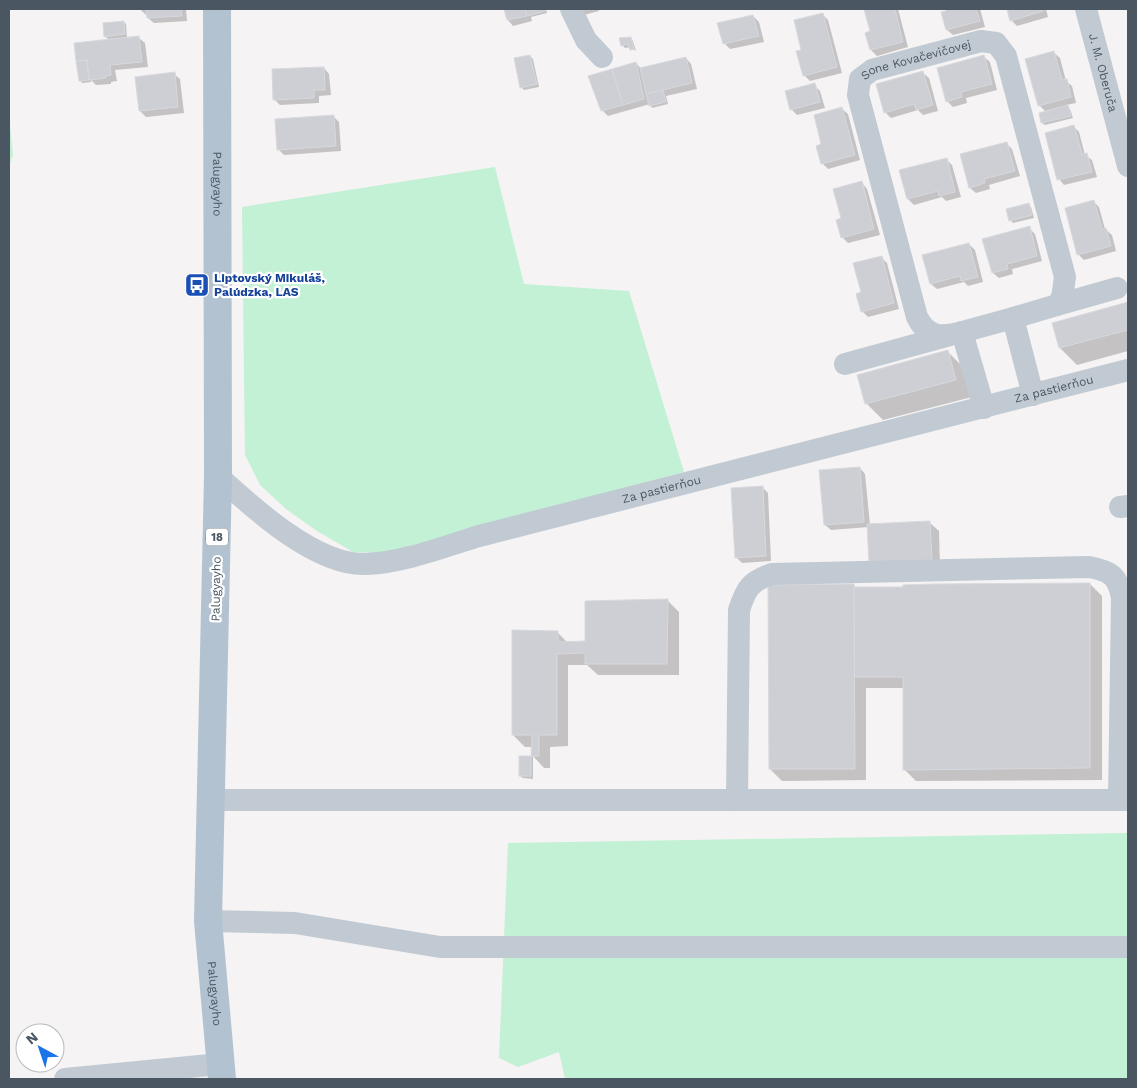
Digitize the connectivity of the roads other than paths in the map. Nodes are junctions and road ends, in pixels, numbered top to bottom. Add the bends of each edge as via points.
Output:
1 (216, 9) edge
2 (571, 9) edge
3 (1086, 9) edge
4 (602, 57) dead end
5 (1128, 166) edge
6 (1117, 288) dead end
7 (1057, 305) junction
8 (1012, 318) junction
9 (955, 334) junction
10 (845, 364) dead end
11 (1128, 370) edge
12 (1033, 395) junction
13 (984, 408) junction
14 (218, 476) junction
15 (210, 800) junction
16 (737, 800) junction
17 (1124, 800) edge
18 (208, 920) junction
19 (1128, 947) edge
20 (221, 1072) edge
21 (65, 1079) edge

1 - 14 main road, Palugyayho / 18
2 - 4 street via 586,40
3 - 5 street, J. M. Oberuča
6 - 7 street
7 - 8 street
7 - 9 street, Sone Kovačevičovej via 1062,298 1065,278 1006,56 996,43 981,41 872,70 860,79 858,95 917,317 930,334
8 - 9 street
8 - 12 street
9 - 10 street
9 - 13 street
11 - 12 street, Za pastierňou
12 - 13 street, Za pastierňou
13 - 14 street, Za pastierňou via 414,555 366,564 345,562 294,538 259,514
14 - 15 main road, Palugyayho / 18
15 - 16 street
15 - 18 main road, Palugyayho / 18
16 - 17 street
16 - 17 street via 739,610 749,586 760,578 772,574 1090,567 1114,576 1122,598
18 - 19 street via 295,923 440,947
18 - 20 main road, Palugyayho / 18
20 - 21 street

